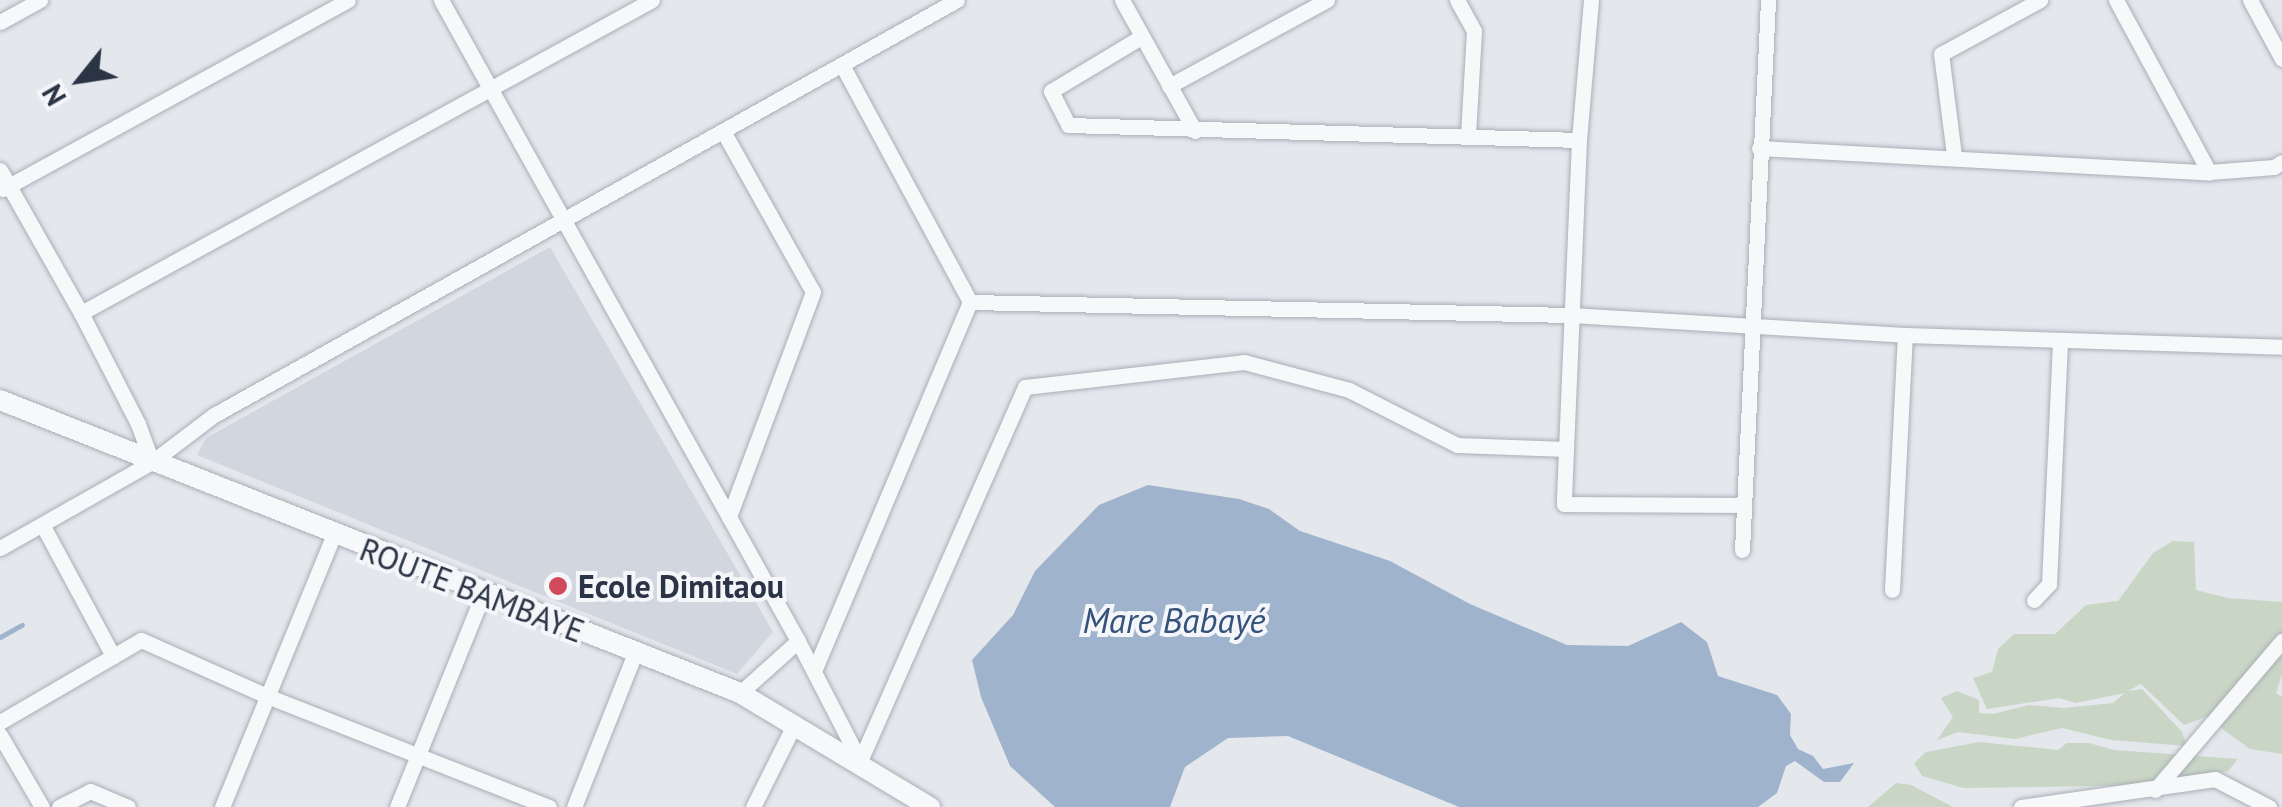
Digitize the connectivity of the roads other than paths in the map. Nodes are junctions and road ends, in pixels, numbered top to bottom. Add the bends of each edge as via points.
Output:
1 (40, 0) edge
2 (348, 0) edge
3 (441, 0) edge
4 (652, 0) edge
5 (957, 0) edge
6 (1122, 0) edge
7 (1327, 0) edge
8 (1456, 0) edge
9 (1591, 0) edge
10 (1768, 0) edge
11 (2040, 0) edge
12 (2116, 0) edge
13 (2250, 0) edge
14 (0, 22) edge
15 (1141, 38) junction
16 (2282, 59) edge
17 (842, 65) junction
18 (1169, 86) junction
19 (491, 90) junction
20 (723, 130) junction
21 (1194, 131) junction
22 (1468, 134) junction
23 (1579, 140) junction
24 (1759, 148) junction
25 (1954, 155) junction
26 (2282, 162) edge
27 (0, 170) edge
28 (2209, 172) junction
29 (4, 189) edge
30 (564, 221) junction
31 (970, 302) junction
32 (81, 313) junction
33 (1570, 315) junction
34 (1751, 325) junction
35 (1905, 335) junction
36 (2060, 340) junction
37 (2282, 347) edge
38 (0, 400) edge
39 (1566, 449) junction
40 (152, 462) junction
41 (1744, 505) junction
42 (729, 516) junction
43 (43, 526) junction
44 (333, 536) junction
45 (0, 548) edge
46 (1742, 550) dead end
47 (1892, 590) dead end
48 (483, 594) junction
49 (2034, 600) dead end
50 (798, 641) junction
51 (2282, 641) edge
52 (635, 653) junction
53 (114, 656) junction
54 (814, 670) junction
55 (740, 694) junction
56 (267, 696) junction
57 (0, 722) edge
58 (795, 723) junction
59 (0, 735) edge
60 (416, 756) junction
61 (860, 761) junction
62 (2156, 790) junction
63 (123, 806) edge
64 (42, 807) edge
65 (59, 807) edge
66 (222, 807) edge
67 (397, 807) edge
68 (549, 807) edge
69 (574, 807) edge
70 (753, 807) edge
71 (930, 807) edge
72 (2022, 807) edge
73 (2269, 807) edge

1 - 14 street
2 - 29 street
3 - 19 street
4 - 19 street
5 - 17 street
6 - 15 street
7 - 18 street
8 - 22 street via 1474,31
9 - 23 street
10 - 24 street
11 - 25 street via 1941,54
12 - 28 street
13 - 16 street
15 - 18 street
15 - 21 street via 1051,90 1068,125
17 - 20 street
17 - 31 street
18 - 21 street
19 - 30 street
19 - 32 street
20 - 30 street
20 - 42 street via 813,292
21 - 22 street
22 - 23 street
23 - 33 street
24 - 25 street
24 - 34 street
25 - 28 street
26 - 28 street
27 - 29 street
29 - 32 street
30 - 40 street via 214,415
30 - 42 street
31 - 33 street
31 - 54 street
32 - 40 street
33 - 34 street
33 - 39 street
34 - 35 street
34 - 41 street
35 - 36 street
35 - 47 street
36 - 37 street
36 - 49 street via 2049,584
38 - 40 street, ROUTE BAMBAYE
39 - 41 street via 1564,504
39 - 61 street via 1456,445 1348,390 1244,362 1025,387
40 - 43 street
40 - 44 street, ROUTE BAMBAYE
41 - 46 street
42 - 50 street
43 - 45 street
43 - 53 street
44 - 48 street, ROUTE BAMBAYE
44 - 56 street
48 - 52 street, ROUTE BAMBAYE
48 - 60 street
50 - 54 street
50 - 55 street
51 - 62 street
52 - 55 street, ROUTE BAMBAYE
52 - 69 street
53 - 56 street via 141,640
53 - 57 street
54 - 61 street
55 - 58 street, ROUTE BAMBAYE
56 - 60 street
56 - 66 street
58 - 61 street, ROUTE BAMBAYE
58 - 70 street
59 - 64 street
60 - 67 street
60 - 68 street
61 - 71 street, ROUTE BAMBAYE
62 - 72 street
62 - 73 street via 2215,779
63 - 65 street via 90,791

